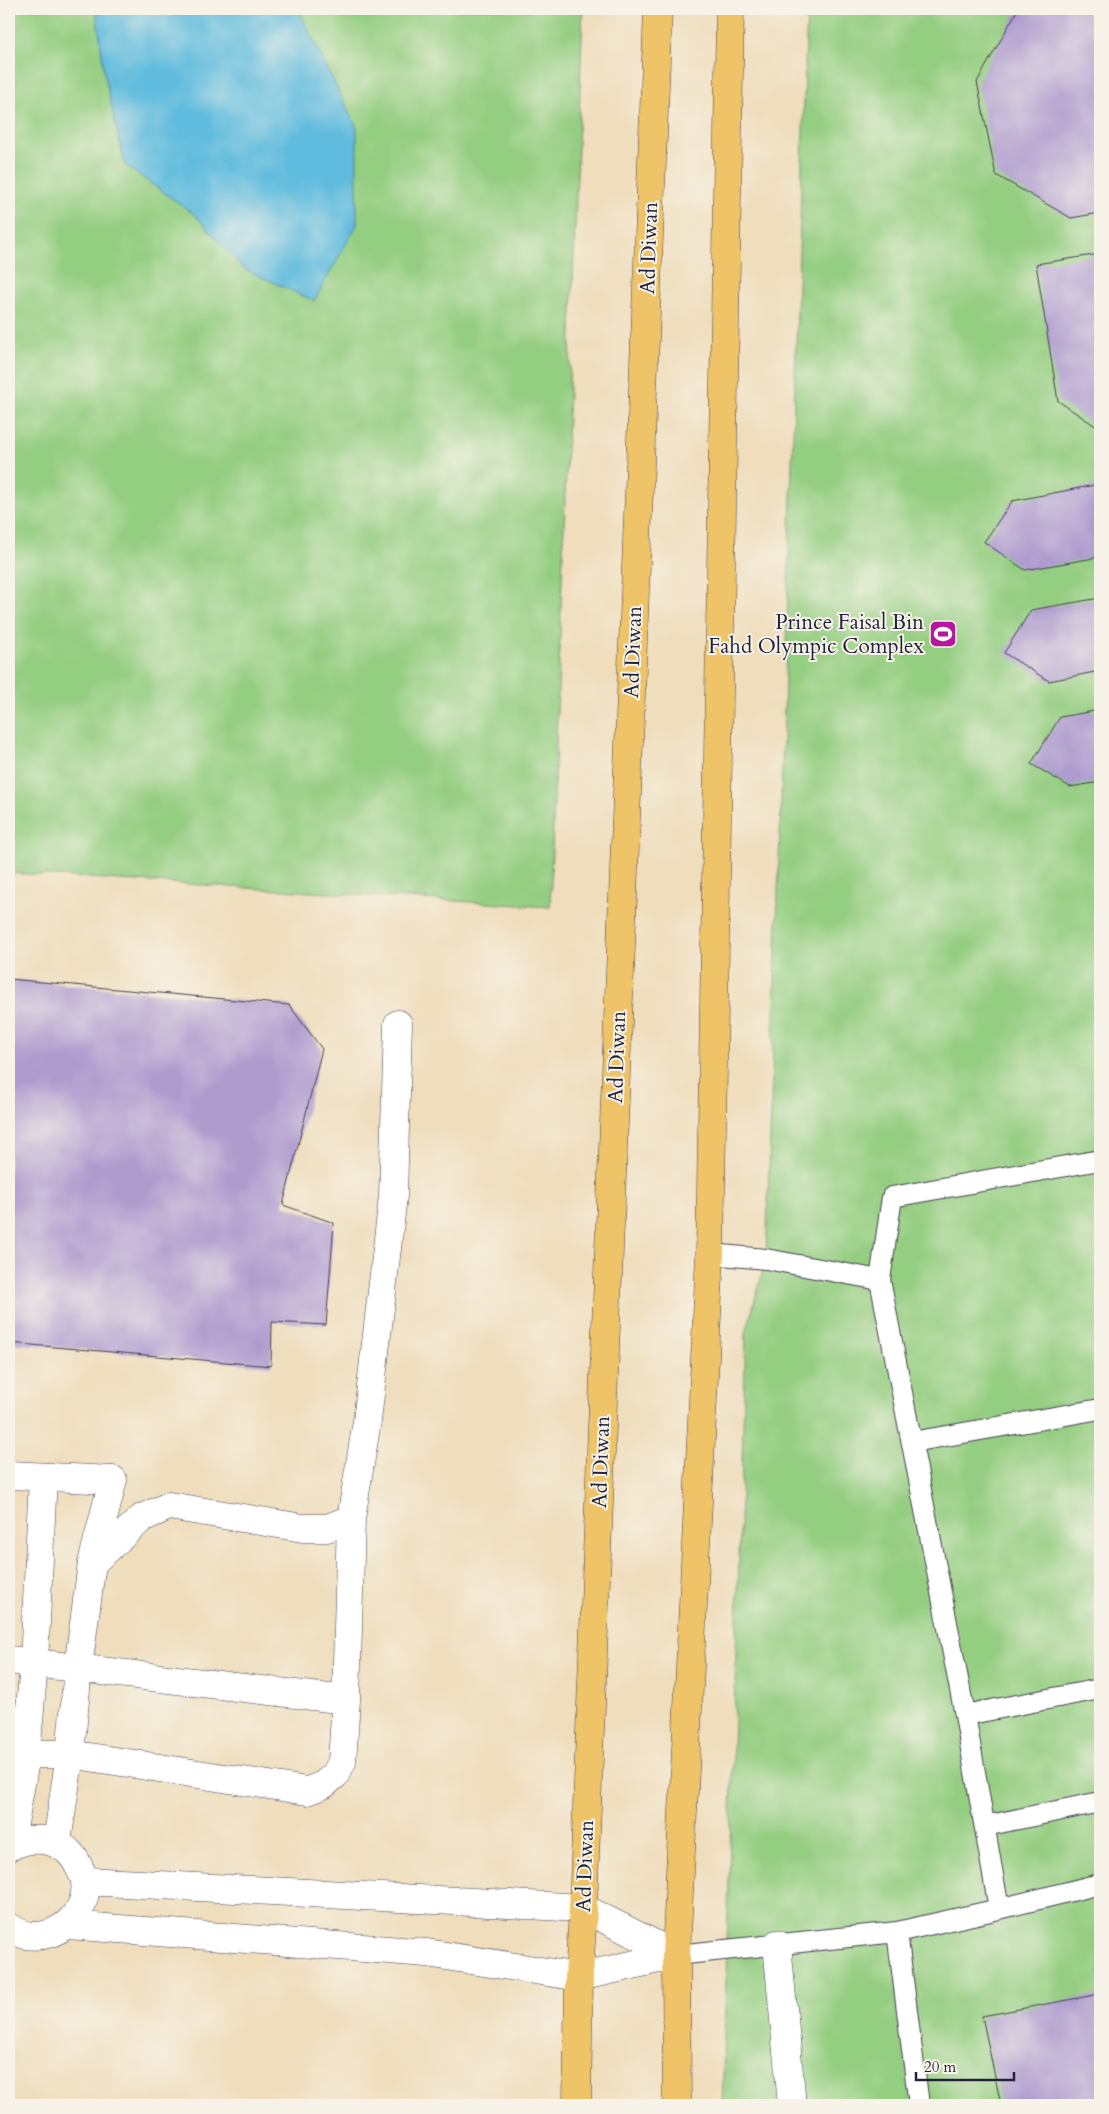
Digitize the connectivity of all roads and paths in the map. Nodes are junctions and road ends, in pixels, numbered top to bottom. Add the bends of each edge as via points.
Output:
1 (658, 9) edge
2 (730, 9) edge
3 (738, 9) edge
4 (730, 55) junction
5 (398, 1024) dead end
6 (1100, 1160) edge
7 (710, 1254) junction
8 (880, 1280) junction
9 (1100, 1409) edge
10 (912, 1442) junction
11 (9, 1475) edge
12 (42, 1477) junction
13 (351, 1519) junction
14 (92, 1563) junction
15 (21, 1662) edge
16 (78, 1668) junction
17 (1100, 1689) edge
18 (346, 1700) junction
19 (965, 1715) junction
20 (18, 1754) edge
21 (70, 1754) junction
22 (1100, 1802) edge
23 (985, 1826) junction
24 (56, 1842) junction
25 (10, 1846) edge
26 (85, 1881) junction
27 (1100, 1884) edge
28 (583, 1908) junction
29 (999, 1910) junction
30 (68, 1925) junction
31 (9, 1927) edge
32 (897, 1932) junction
33 (777, 1944) junction
34 (676, 1955) junction
35 (579, 1977) junction
36 (577, 2105) edge
37 (677, 2105) edge
38 (792, 2105) edge
39 (919, 2105) edge

1 - 28 main road, Ad Diwan
2 - 4 main road
3 - 4 main road
4 - 7 main road
5 - 13 street via 393,1196 367,1421
6 - 8 lane via 892,1197
7 - 8 lane via 766,1259
7 - 34 main road
8 - 10 lane
9 - 10 lane
10 - 19 lane
11 - 12 street
12 - 14 street via 113,1480
12 - 15 street
13 - 14 street via 327,1528 303,1528 169,1506 142,1518
13 - 18 street
14 - 16 street
15 - 16 street
15 - 20 street
16 - 18 street
16 - 21 street
17 - 19 lane
18 - 21 street via 342,1762 335,1775 323,1785 307,1791
19 - 23 lane
20 - 21 street
20 - 25 street
21 - 24 street
22 - 23 lane
23 - 29 lane
24 - 25 street via 34,1838
24 - 26 street via 74,1856
26 - 28 street
26 - 30 street via 83,1902
27 - 29 lane
28 - 34 street
28 - 35 main road, Ad Diwan
29 - 32 lane
30 - 31 street via 43,1936 25,1935
30 - 35 street via 427,1953
32 - 33 lane
32 - 39 lane
33 - 34 lane
33 - 38 street
34 - 35 street
34 - 37 main road
35 - 36 main road, Ad Diwan

